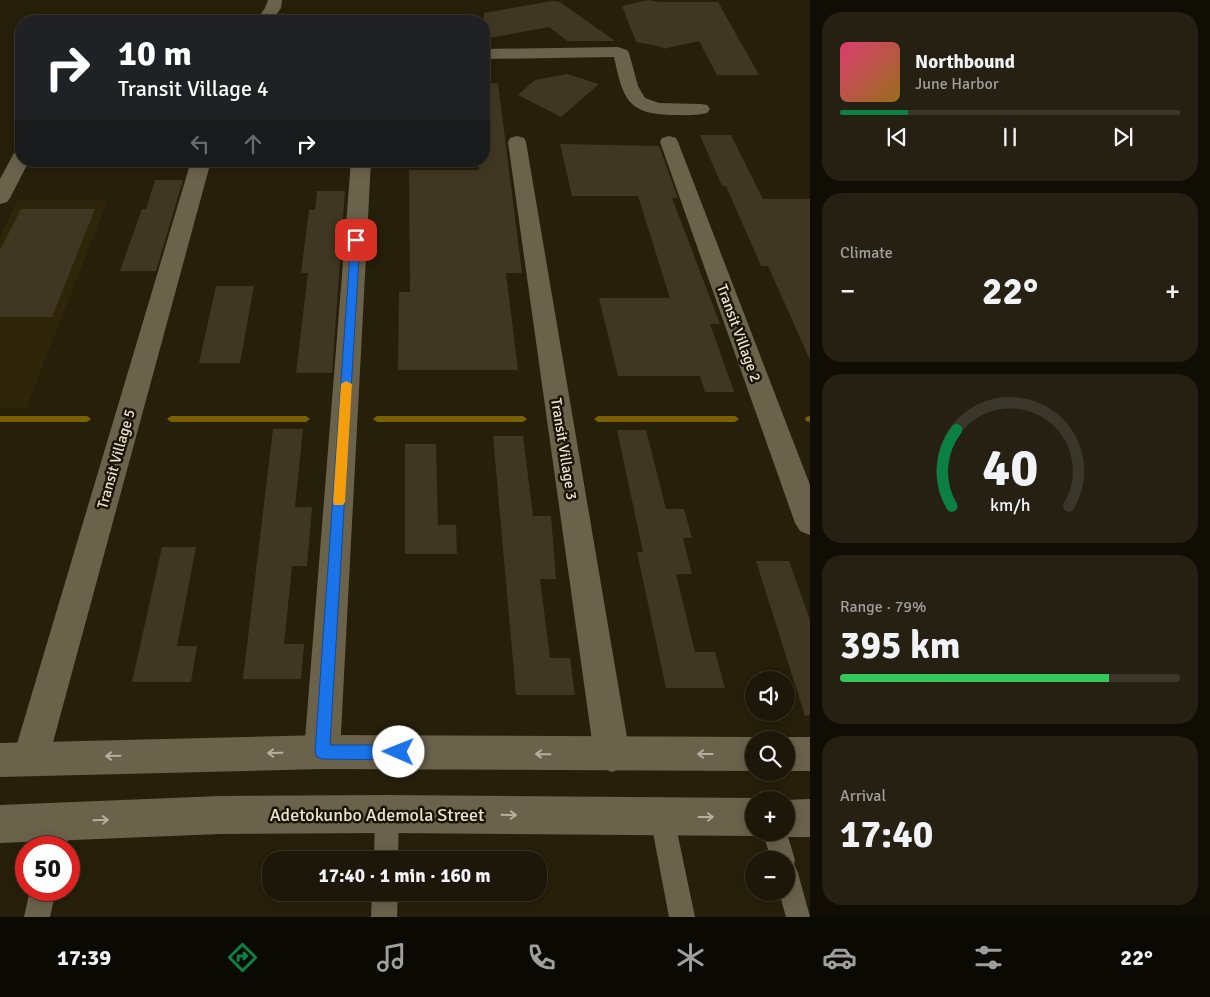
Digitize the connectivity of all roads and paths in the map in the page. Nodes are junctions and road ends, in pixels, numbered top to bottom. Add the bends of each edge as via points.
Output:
1 (275, 0) edge
2 (268, 15) edge
3 (490, 54) edge
4 (700, 109) dead end
5 (516, 142) dead end
6 (669, 142) dead end
7 (16, 167) edge
8 (199, 167) edge
9 (361, 167) edge
10 (0, 198) edge
11 (810, 523) edge
12 (322, 752) junction
13 (745, 754) edge
14 (795, 754) edge
15 (810, 754) edge
16 (612, 755) junction
17 (16, 758) edge
18 (387, 814) junction
19 (662, 817) junction
20 (745, 817) edge
21 (795, 818) edge
22 (810, 818) edge
23 (0, 824) edge
24 (57, 835) edge
25 (386, 851) edge
26 (41, 901) edge
27 (385, 901) edge
28 (794, 901) edge
29 (37, 917) edge
30 (384, 917) edge
31 (682, 917) edge
32 (799, 917) edge

1 - 2 street
3 - 4 street via 618,52 639,102 654,108
5 - 16 street, Transit Village 3
6 - 11 street, Transit Village 2
7 - 10 street
8 - 17 street, Transit Village 5
9 - 12 street
16 -> 12 street
12 -> 17 street
13 -> 16 street
14 - 15 street
18 -> 19 street, Adetokunbo Ademola Street
24 -> 18 street, Adetokunbo Ademola Street via 220,815
18 - 25 lane
19 -> 20 street, Adetokunbo Ademola Street
19 - 31 lane
21 - 22 street
23 - 24 street, Adetokunbo Ademola Street
26 - 29 lane
27 - 30 lane
28 - 32 lane

